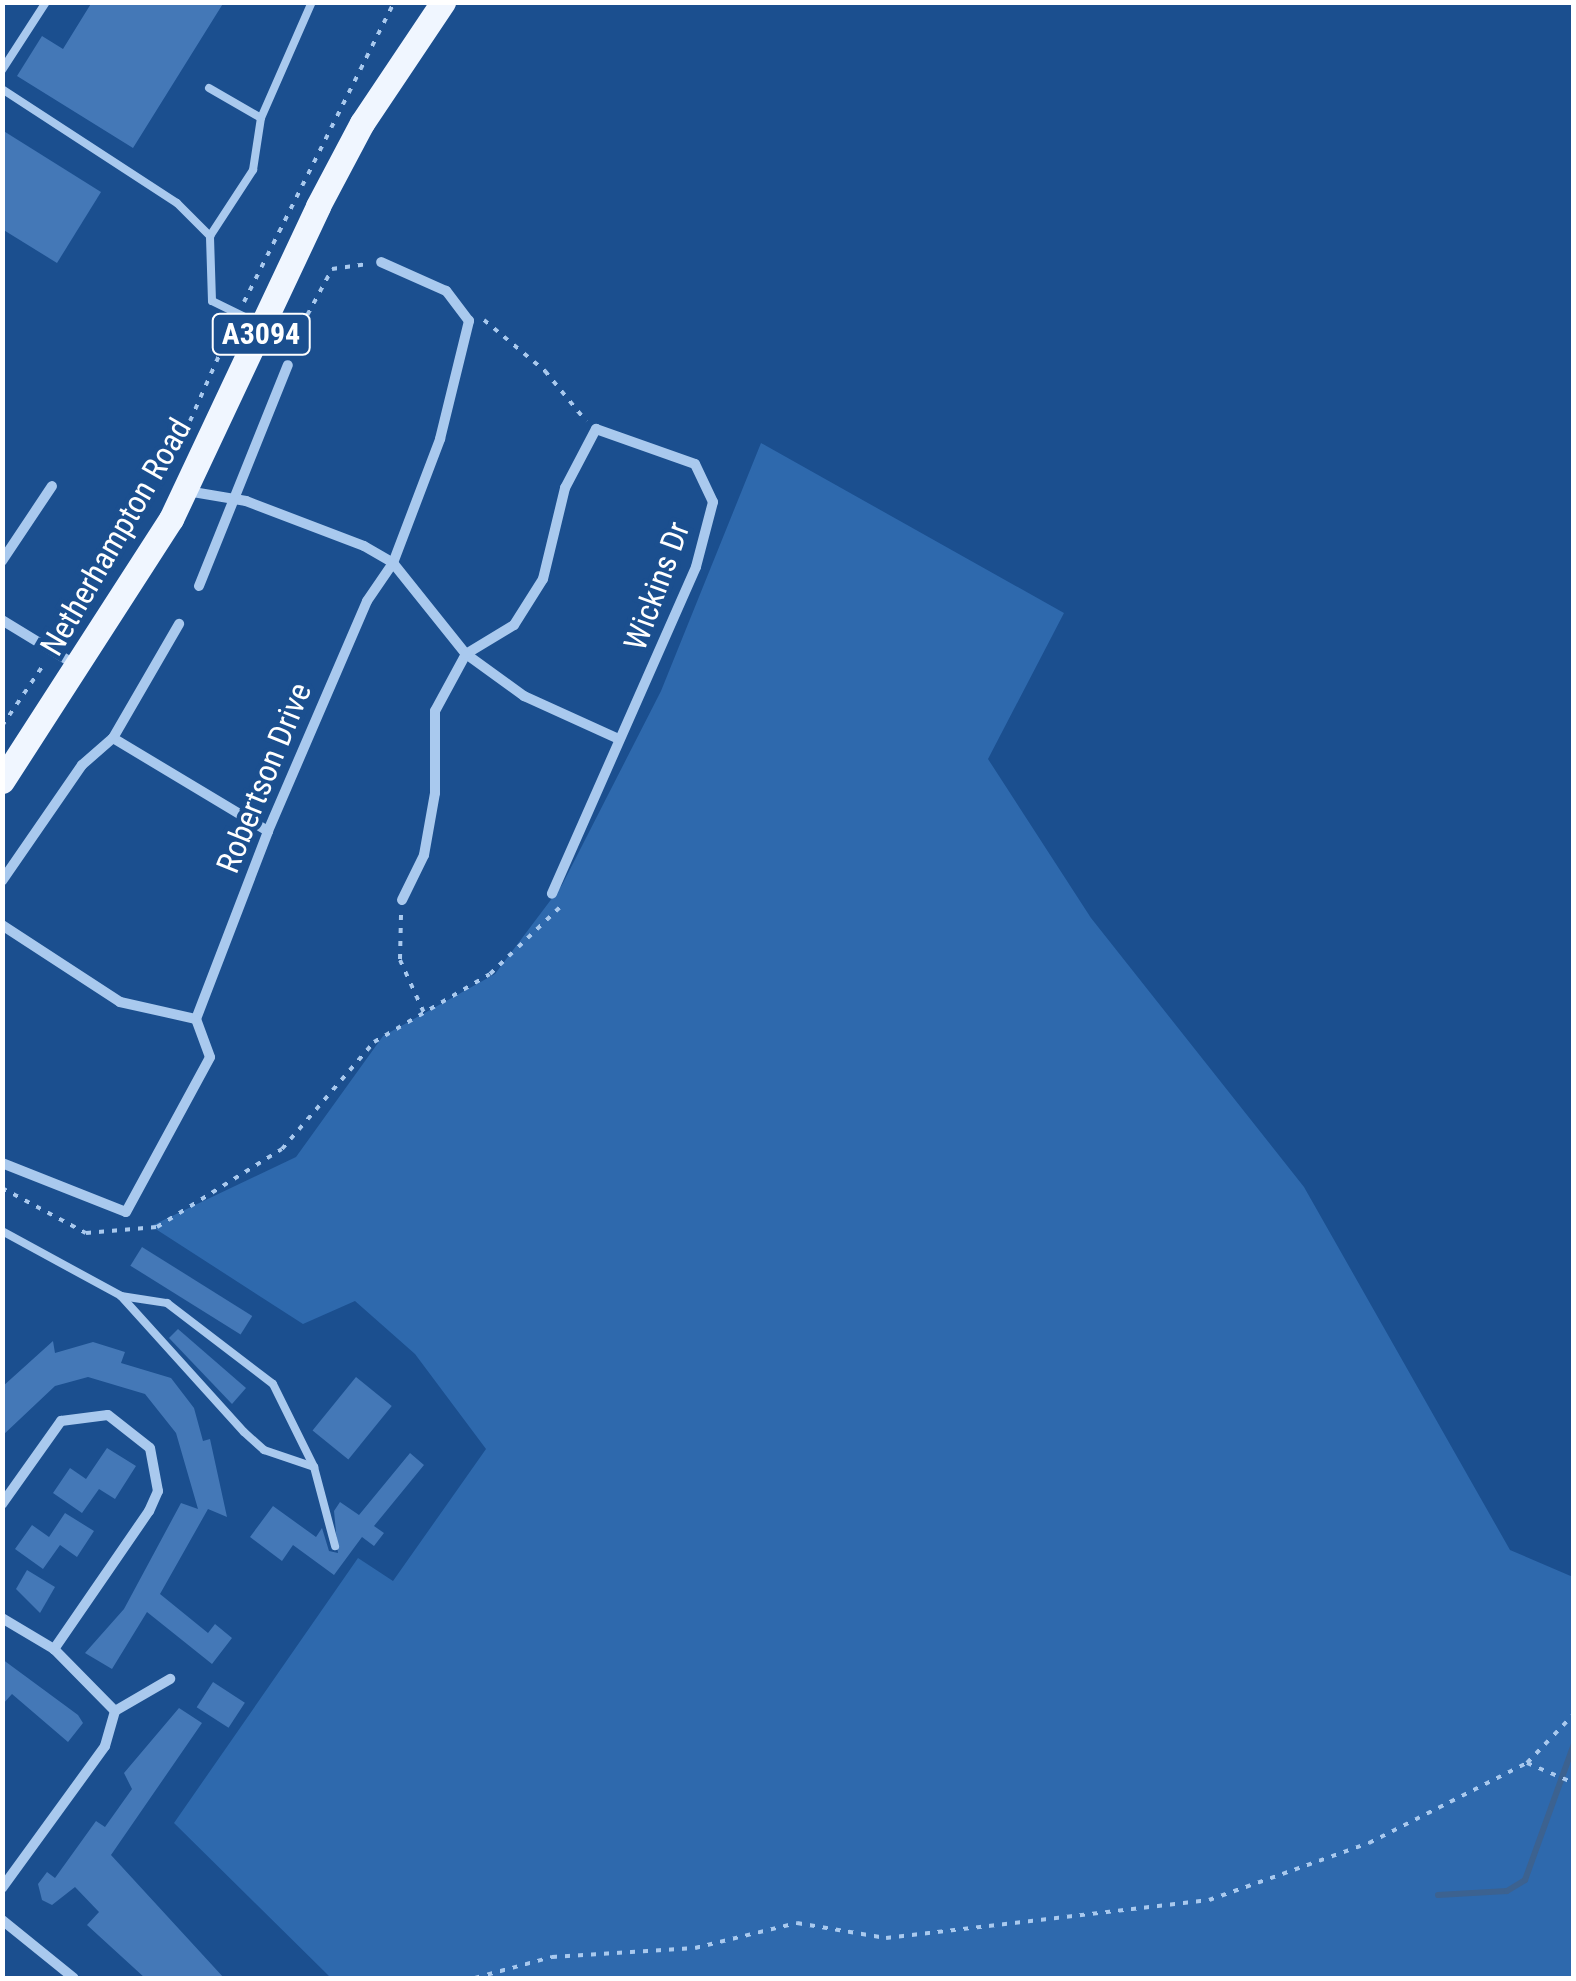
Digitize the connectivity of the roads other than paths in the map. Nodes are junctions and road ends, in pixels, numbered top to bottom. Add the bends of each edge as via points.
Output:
1 (46, 2) edge
2 (312, 2) edge
3 (443, 2) edge
4 (2, 70) edge
5 (209, 88) dead end
6 (2, 90) edge
7 (261, 118) junction
8 (210, 236) junction
9 (380, 262) dead end
10 (264, 326) junction
11 (288, 365) dead end
12 (52, 486) dead end
13 (186, 491) junction
14 (237, 499) junction
15 (5, 553) edge
16 (392, 563) junction
17 (198, 586) dead end
18 (3, 621) edge
19 (179, 624) dead end
20 (466, 654) junction
21 (80, 667) junction
22 (113, 738) junction
23 (619, 739) junction
24 (2, 781) edge
25 (268, 831) junction
26 (2, 881) edge
27 (552, 894) road end
28 (402, 900) road end
29 (2, 924) edge
30 (196, 1019) junction
31 (2, 1162) edge
32 (2, 1231) edge
33 (121, 1296) junction
34 (314, 1467) junction
35 (2, 1504) edge
36 (335, 1546) dead end
37 (2, 1618) edge
38 (54, 1649) junction
39 (170, 1678) dead end
40 (115, 1711) junction
41 (2, 1888) edge
42 (2, 1920) edge
43 (74, 1978) edge

1 - 4 lane
2 - 7 lane
3 - 10 main road, Netherhampton Road / A3094 via 362,123
5 - 7 lane
6 - 8 lane via 177,203
7 - 8 lane via 253,170
8 - 10 lane via 212,301
9 - 16 street, Robertson Drive via 446,291 469,322 440,439
10 - 13 main road, Netherhampton Road / A3094
11 - 14 street
12 - 15 street
13 - 14 street
13 - 21 main road, Netherhampton Road / A3094
14 - 16 street via 334,530
14 - 17 street
16 - 20 street
16 - 25 street, Robertson Drive via 367,601
18 - 21 street
19 - 22 street
20 - 23 street via 524,696
20 - 23 street, Wickins Dr via 514,626 543,579 565,488 596,429 694,464 713,502 696,567
20 - 28 street via 435,711 434,793 424,855
21 - 24 main road, Netherhampton Road / A3094
22 - 25 street
22 - 26 street via 82,764
23 - 27 street, Wickins Dr
25 - 30 street, Robertson Drive
29 - 30 street via 120,1002
30 - 31 street via 210,1057 126,1212
32 - 33 lane
33 - 34 lane via 264,1450
33 - 34 lane via 167,1303 273,1384
34 - 36 lane
35 - 38 street via 61,1421 108,1415 150,1448 158,1490 149,1511
37 - 38 street
38 - 40 street
39 - 40 street
40 - 41 street via 104,1746
42 - 43 street

